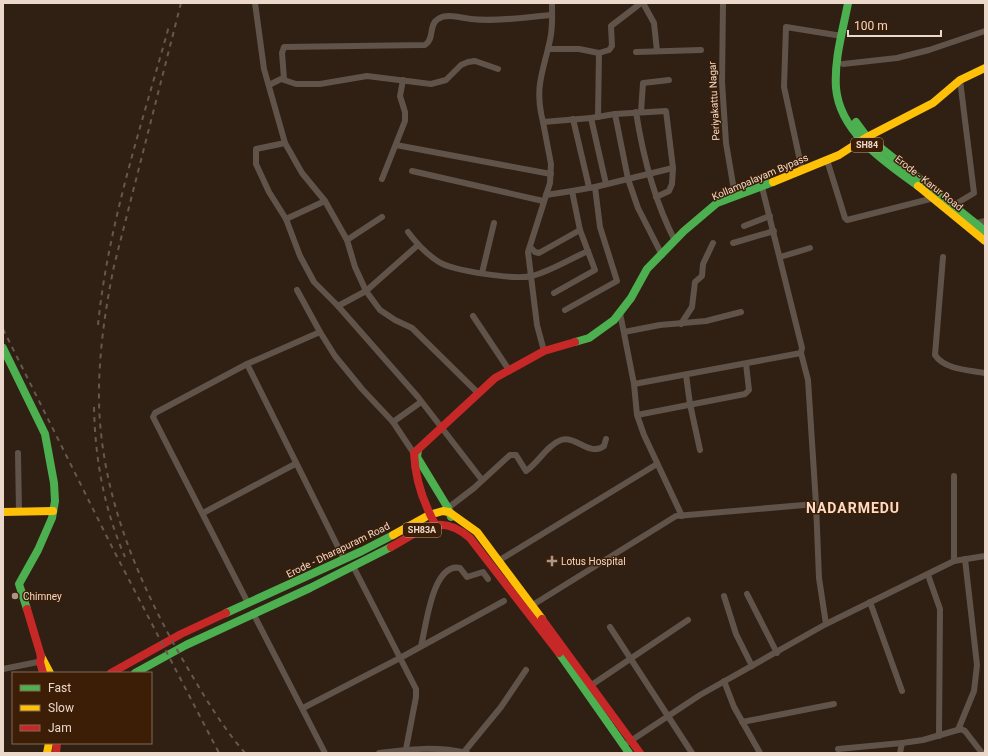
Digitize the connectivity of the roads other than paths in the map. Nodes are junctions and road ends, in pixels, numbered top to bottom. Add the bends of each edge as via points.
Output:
1 (255, 3) edge
2 (552, 3) edge
3 (642, 3) edge
4 (723, 3) edge
5 (848, 3) edge
6 (854, 3) edge
7 (552, 15) junction
8 (985, 31) edge
9 (842, 36) junction
10 (548, 49) junction
11 (701, 50) dead end
12 (657, 51) junction
13 (636, 52) dead end
14 (599, 53) junction
15 (843, 64) junction
16 (985, 68) edge
17 (498, 69) dead end
18 (284, 79) junction
19 (403, 80) junction
20 (669, 80) dead end
21 (960, 80) junction
22 (268, 85) junction
23 (639, 112) junction
24 (614, 114) junction
25 (594, 117) junction
26 (573, 119) junction
27 (543, 122) junction
28 (865, 139) junction
29 (285, 143) junction
30 (396, 145) junction
31 (827, 160) junction
32 (673, 168) junction
33 (802, 170) junction
34 (412, 171) dead end
35 (551, 174) junction
36 (649, 174) junction
37 (382, 179) dead end
38 (628, 179) junction
39 (606, 184) junction
40 (592, 187) junction
41 (762, 187) junction
42 (572, 190) junction
43 (546, 195) junction
44 (735, 196) junction
45 (656, 197) junction
46 (934, 198) junction
47 (325, 201) junction
48 (543, 201) junction
49 (954, 205) junction
50 (770, 216) junction
51 (382, 217) dead end
52 (286, 219) junction
53 (981, 222) edge
54 (494, 223) dead end
55 (744, 226) dead end
56 (580, 230) junction
57 (774, 231) junction
58 (985, 231) edge
59 (408, 232) dead end
60 (347, 240) junction
61 (675, 241) junction
62 (985, 241) edge
63 (713, 243) dead end
64 (733, 244) dead end
65 (418, 245) junction
66 (530, 247) junction
67 (810, 248) dead end
68 (588, 251) junction
69 (662, 255) junction
70 (780, 257) junction
71 (943, 258) dead end
72 (482, 273) junction
73 (531, 276) junction
74 (297, 290) dead end
75 (366, 291) junction
76 (554, 293) dead end
77 (338, 306) junction
78 (565, 310) dead end
79 (741, 312) dead end
80 (620, 313) junction
81 (473, 316) dead end
82 (681, 324) junction
83 (320, 332) junction
84 (624, 332) junction
85 (3, 348) edge
86 (544, 351) junction
87 (801, 353) junction
88 (246, 364) junction
89 (746, 364) junction
90 (509, 370) junction
91 (985, 373) edge
92 (686, 375) junction
93 (634, 384) junction
94 (478, 393) junction
95 (421, 402) junction
96 (690, 404) junction
97 (637, 415) junction
98 (393, 422) junction
99 (441, 427) junction
100 (606, 439) dead end
101 (700, 450) dead end
102 (416, 452) junction
103 (18, 454) dead end
104 (296, 464) junction
105 (657, 464) junction
106 (954, 476) dead end
107 (482, 480) junction
108 (816, 504) junction
109 (448, 510) junction
110 (53, 511) junction
111 (3, 512) edge
112 (19, 512) junction
113 (203, 513) junction
114 (429, 515) junction
115 (682, 516) junction
116 (435, 524) junction
117 (455, 526) junction
118 (985, 556) edge
119 (964, 558) junction
120 (344, 559) junction
121 (498, 561) junction
122 (954, 561) junction
123 (352, 566) junction
124 (928, 575) junction
125 (488, 579) dead end
126 (747, 594) dead end
127 (724, 596) dead end
128 (504, 601) dead end
129 (870, 602) junction
130 (248, 603) junction
131 (531, 606) junction
132 (253, 613) junction
133 (688, 620) dead end
134 (826, 624) junction
135 (610, 627) dead end
136 (422, 646) junction
137 (777, 653) junction
138 (400, 658) junction
139 (630, 659) junction
140 (42, 660) junction
141 (752, 666) junction
142 (3, 669) edge
143 (526, 670) dead end
144 (43, 672) edge
145 (49, 672) edge
146 (113, 672) edge
147 (137, 672) edge
148 (724, 682) junction
149 (590, 686) junction
150 (902, 691) dead end
151 (834, 704) dead end
152 (303, 708) junction
153 (669, 715) junction
154 (742, 722) junction
155 (958, 730) junction
156 (939, 736) junction
157 (902, 743) junction
158 (627, 747) edge
159 (838, 749) dead end
160 (406, 750) junction
161 (325, 753) edge
162 (379, 753) edge
163 (465, 753) edge
164 (640, 753) edge
165 (692, 753) edge
166 (760, 753) edge
167 (900, 753) edge
168 (982, 753) edge

1 - 22 street
2 - 7 street
3 - 12 street via 654,23
3 - 14 street via 614,22 611,28 611,49
4 - 44 street, Periyakattu Nagar via 722,82 726,143
5 - 9 main road, Erode - Karur Road / SH84
6 - 15 main road, Erode - Karur Road / SH84
7 - 10 street
7 - 18 street via 480,20 441,17 433,24 429,41 425,45 284,47
8 - 15 street via 897,58
9 - 28 main road, Erode - Karur Road / SH84 via 837,64 838,99 846,117
9 - 33 street via 786,27 784,87
10 - 14 street via 579,49
10 - 27 street via 538,94
11 - 12 street
12 - 13 street
14 - 25 street
15 - 28 main road, Erode - Karur Road / SH84 via 844,99
16 - 21 main road, Kollampalayam Bypass
17 - 19 street via 474,61 461,65 440,83
18 - 19 street via 303,84 330,83 367,76
18 - 22 street via 278,79
19 - 30 street via 400,96 405,121
20 - 23 street via 643,83
21 - 28 main road, Kollampalayam Bypass via 933,103
21 - 49 street via 974,194
22 - 29 street
23 - 24 street
23 - 32 street via 666,111
23 - 36 street via 644,159
24 - 25 street
24 - 38 street
25 - 26 street
25 - 39 street
26 - 27 street
26 - 40 street
27 - 35 street
28 - 31 main road, Kollampalayam Bypass
28 - 46 main road, Erode - Karur Road / SH84
28 - 49 main road, Erode - Karur Road / SH84
29 - 47 street via 302,173
29 - 52 street via 256,149 256,164
30 - 35 street
30 - 37 street
31 - 33 main road, Kollampalayam Bypass
31 - 46 street via 847,220
32 - 36 street
32 - 45 street via 669,191
33 - 41 main road, Kollampalayam Bypass
34 - 48 street
35 - 43 street
36 - 38 street
36 - 45 street
38 - 39 street
38 - 69 street via 638,208
39 - 40 street
40 - 42 street
40 - 78 street via 600,227 617,281
41 - 44 main road, Kollampalayam Bypass
41 - 50 street
42 - 43 street
42 - 56 street
43 - 48 street
44 - 61 main road, Kollampalayam Bypass via 717,203
45 - 61 street via 661,214
46 - 62 main road, Erode - Karur Road / SH84
47 - 52 street
47 - 60 street
48 - 66 street
49 - 53 main road, Erode - Karur Road / SH84
50 - 55 street
50 - 57 street
51 - 60 street
52 - 77 street via 300,256 314,282
53 - 58 main road, Erode - Karur Road / SH84
54 - 72 street
56 - 66 street via 539,253
56 - 68 street
57 - 64 street
57 - 70 street
59 - 65 street
60 - 75 street
61 - 69 main road, Kollampalayam Bypass
63 - 82 street via 703,264 702,276 695,282 692,307
65 - 72 street via 445,265
65 - 75 street
66 - 73 street via 528,252
67 - 70 street
68 - 73 street
68 - 76 street via 595,270
69 - 80 main road, Kollampalayam Bypass via 647,269
70 - 87 street via 802,348
71 - 91 street via 935,355 938,360 948,365
72 - 73 street
73 - 86 street via 536,325
74 - 83 street
75 - 77 street
75 - 94 street via 380,310 412,328
77 - 95 street
79 - 82 street
80 - 84 street
80 - 86 main road, Kollampalayam Bypass via 588,338
81 - 90 street
82 - 84 street
83 - 88 street
83 - 98 street via 335,356
84 - 93 street
85 - 110 main road via 45,434 54,483
86 - 90 main road, Kollampalayam Bypass
87 - 89 street
87 - 108 street via 808,380
88 - 104 street
88 - 113 street via 154,414 154,420
89 - 92 street
89 - 96 street via 748,392
90 - 94 main road, Kollampalayam Bypass
92 - 93 street
92 - 96 street
93 - 97 street
94 - 99 main road, Kollampalayam Bypass
95 - 98 street
95 - 99 street
96 - 97 street
96 - 101 street
97 - 105 street
98 - 102 street
99 - 102 main road, Kollampalayam Bypass
99 - 107 street
100 - 107 street via 604,446 598,449 569,440 560,440 526,471 516,455 512,454
102 - 109 main road
102 - 114 main road via 415,472
103 - 112 street
104 - 113 street
104 - 120 street
105 - 115 street
105 - 121 street
106 - 122 street
107 - 109 street
108 - 115 street
108 - 134 street via 819,578
109 - 114 main road, Erode - Dharapuram Road / SH83A
109 - 117 main road
109 - 121 main road, SH83A via 477,532
110 - 112 main road
110 - 140 main road via 38,550 21,578 21,592
111 - 112 main road
113 - 130 street
114 - 116 main road
114 - 120 main road, Erode - Dharapuram Road / SH83A
115 - 131 street via 676,516
116 - 117 main road, SH83A via 447,523
116 - 123 main road, Erode - Dharapuram Road / SH83A
117 - 158 main road, SH83A via 470,538 554,645
118 - 119 street
119 - 122 street
119 - 155 street via 977,666 974,691
120 - 130 main road, Erode - Dharapuram Road / SH83A
121 - 131 main road, SH83A
122 - 124 street
123 - 132 main road, Erode - Dharapuram Road / SH83A
123 - 138 street
124 - 129 street
124 - 156 street via 940,610
125 - 136 street via 482,572 467,577 456,567 451,568 439,579 433,591
126 - 137 street
127 - 141 street via 736,634
128 - 136 street
129 - 134 street
129 - 150 street
130 - 146 main road, Erode - Dharapuram Road / SH83A via 181,634
131 - 149 main road, SH83A via 549,626
132 - 147 main road, Erode - Dharapuram Road / SH83A
132 - 152 street
133 - 139 street
134 - 137 street
135 - 139 street
136 - 138 street
137 - 141 street
138 - 152 street
138 - 160 street via 416,689
139 - 149 street
139 - 153 street
140 - 142 street
140 - 144 main road
140 - 145 main road
141 - 148 street
143 - 163 street
148 - 153 street
148 - 154 street
149 - 158 main road, SH83A
151 - 154 street
152 - 161 street
153 - 158 street
153 - 165 street
154 - 166 street
155 - 156 street
155 - 168 street via 964,731
156 - 157 street
157 - 159 street
157 - 167 street
158 - 164 main road, SH83A
160 - 162 street
160 - 163 street via 446,748

